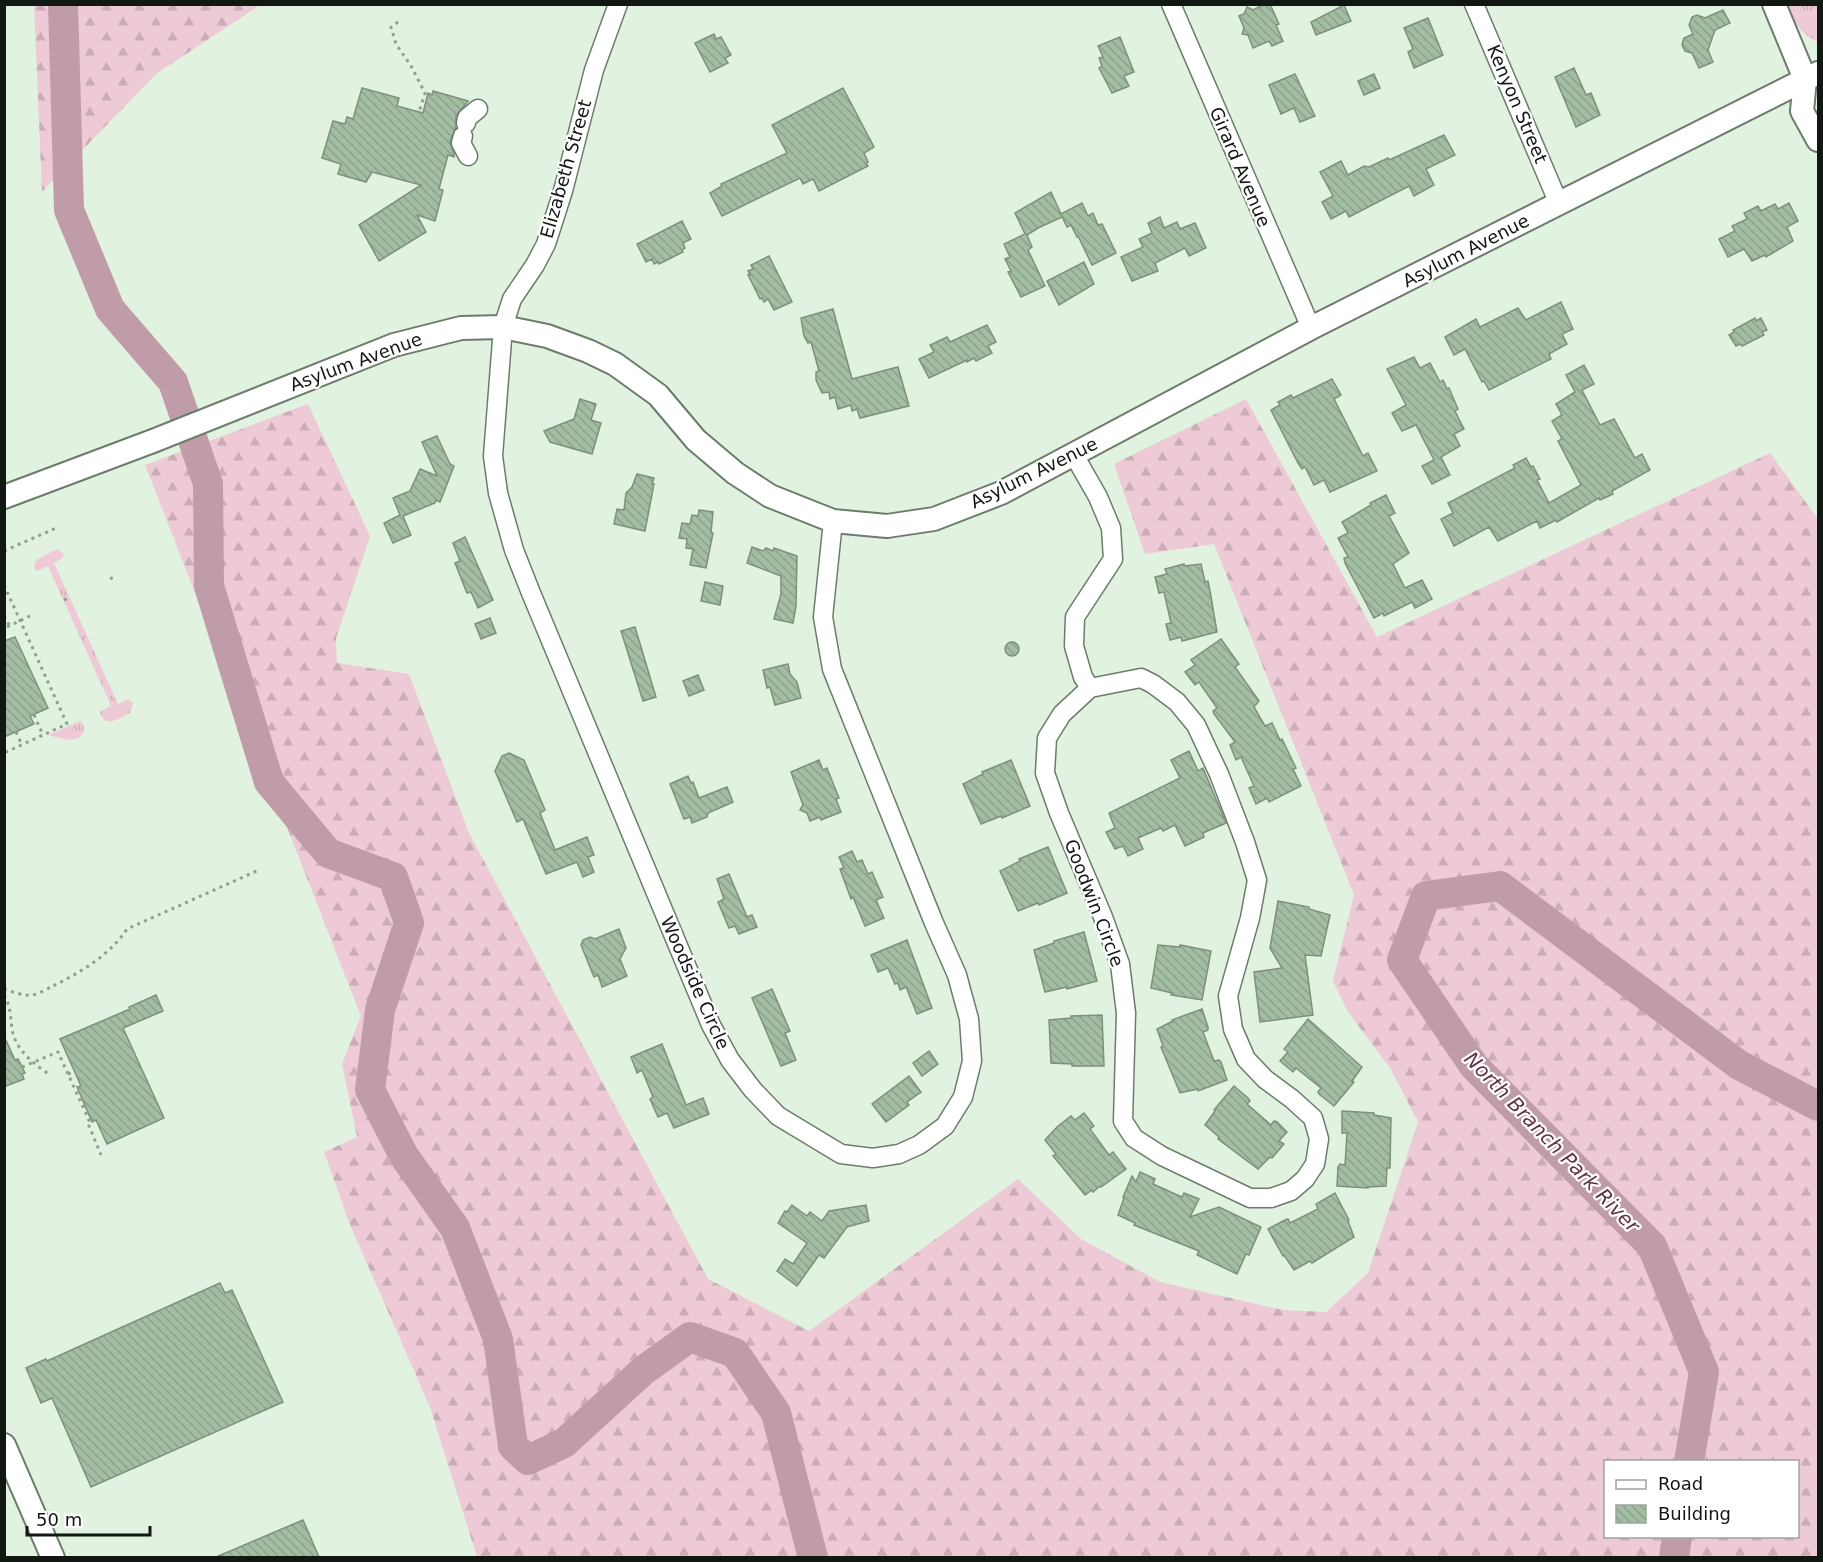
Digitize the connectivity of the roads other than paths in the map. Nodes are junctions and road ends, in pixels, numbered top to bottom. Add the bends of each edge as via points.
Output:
1 (618, 4) edge
2 (1170, 4) edge
3 (1474, 4) edge
4 (1774, 4) edge
5 (1814, 80) edge
6 (478, 109) dead end
7 (1818, 140) edge
8 (468, 156) dead end
9 (1559, 204) junction
10 (503, 327) junction
11 (1311, 328) junction
12 (1074, 455) junction
13 (4, 497) edge
14 (833, 521) junction
15 (1090, 688) junction
16 (4, 1445) edge
17 (53, 1557) edge

1 - 10 street, Elizabeth Street via 594,70 549,236 512,299
2 - 11 street, Girard Avenue
3 - 9 street, Kenyon Street
4 - 5 main road
5 - 7 main road via 1802,111
5 - 9 main road, Asylum Avenue
6 - 8 street via 467,118 461,143
9 - 11 main road, Asylum Avenue
10 - 13 main road, Asylum Avenue via 461,328 394,345
10 - 14 main road, Asylum Avenue via 547,336 615,364 658,395 696,440 735,473 770,496
10 - 14 street, Woodside Circle via 493,456 498,493 514,550 711,1025 730,1060 778,1116 841,1154 873,1158 899,1154 945,1126 963,1097 972,1061 969,1019 957,975 832,669 823,617
11 - 12 main road, Asylum Avenue
12 - 14 main road, Asylum Avenue via 1001,493 934,519 887,526
12 - 15 street via 1111,528 1113,559 1075,617 1074,646
15 - 15 street, Goodwin Circle via 1062,714 1047,738 1045,773 1120,964 1126,1013 1123,1121 1134,1138 1162,1156 1250,1198 1271,1198 1291,1191 1315,1164 1319,1139 1313,1118 1246,1059 1233,1029 1228,996 1257,880 1219,774 1196,724 1177,702 1153,684 1141,678
16 - 17 main road

